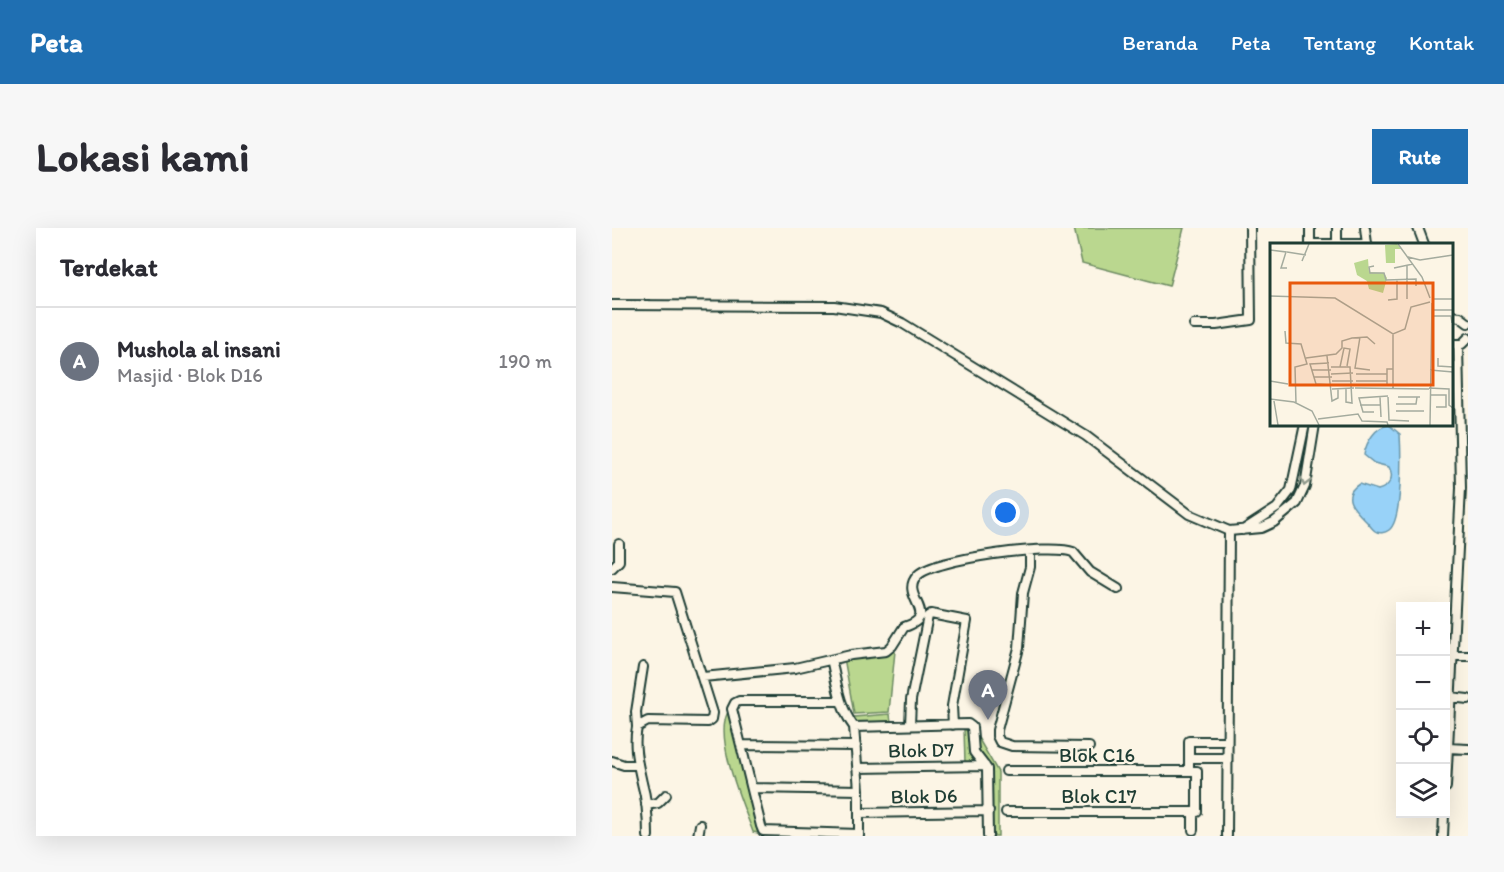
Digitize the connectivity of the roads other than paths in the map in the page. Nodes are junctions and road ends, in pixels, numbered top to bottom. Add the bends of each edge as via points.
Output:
1 (1250, 228) edge
2 (1365, 228) edge
3 (1418, 228) edge
4 (1367, 243) edge
5 (1424, 243) edge
6 (612, 305) edge
7 (1453, 316) edge
8 (1468, 323) edge
9 (1194, 325) dead end
10 (1468, 338) edge
11 (1455, 345) edge
12 (1464, 425) edge
13 (1305, 426) edge
14 (1315, 426) edge
15 (1229, 531) junction
16 (1242, 531) junction
17 (619, 544) dead end
18 (1030, 551) junction
19 (612, 568) edge
20 (612, 587) edge
21 (1118, 589) dead end
22 (1452, 656) junction
23 (1468, 657) edge
24 (832, 663) dead end
25 (643, 667) dead end
26 (703, 677) junction
27 (1450, 697) joint
28 (1468, 699) edge
29 (841, 701) junction
30 (953, 724) junction
31 (910, 725) junction
32 (637, 727) junction
33 (854, 727) junction
34 (1226, 741) junction
35 (742, 745) junction
36 (856, 746) junction
37 (1089, 747) dead end
38 (1450, 748) edge
39 (1468, 749) edge
40 (1189, 758) junction
41 (1226, 758) junction
42 (612, 762) edge
43 (637, 765) junction
44 (985, 766) junction
45 (857, 768) junction
46 (1006, 771) dead end
47 (1189, 771) junction
48 (752, 788) junction
49 (859, 790) junction
50 (666, 795) dead end
51 (646, 805) junction
52 (988, 811) junction
53 (1006, 812) dead end
54 (1192, 812) junction
55 (859, 813) junction
56 (1444, 818) edge
57 (700, 825) dead end
58 (1193, 831) dead end
59 (859, 835) edge
60 (648, 836) edge
61 (698, 836) edge
62 (988, 836) edge
63 (1227, 836) edge
64 (1443, 836) edge

1 - 9 street via 1251,320
2 - 4 street
3 - 5 street
6 - 15 street via 834,306 881,313 1086,436 1189,514
7 - 8 street
10 - 11 street
11 - 12 street
12 - 22 street
13 - 16 street via 1291,490 1277,508
14 -> 16 street via 1305,486 1297,503 1274,522
15 - 16 street
15 - 34 street
17 - 19 street via 619,561
18 - 21 street via 1069,550 1090,572
18 - 26 street via 981,555 929,568 919,575 911,591 921,610 920,617 904,627 886,651 795,668
18 - 37 street via 1019,648 997,736 1000,742 1012,746
20 - 26 street via 675,592
22 - 23 street
22 - 27 street
24 - 29 street
25 - 32 street
26 - 32 street via 712,719 648,721
27 - 28 street
29 - 33 street
29 - 35 street via 739,701 732,709
30 - 31 street
30 - 31 street via 952,706 968,624 965,619 931,614 911,700
30 - 44 street via 968,724 974,731 974,752
31 - 33 street
32 - 43 street
33 - 36 street
34 - 40 street via 1189,741
34 - 41 street
35 - 36 street
35 - 48 street
36 - 45 street
38 - 39 street
40 - 41 street
40 - 47 street
41 - 63 street
42 - 43 street
43 - 51 street
44 - 45 street, Blok D7
44 - 52 street
45 - 49 street
46 - 47 street, Blok C16
47 - 54 street via 1197,771 1197,812
48 - 49 street
48 - 59 street via 763,831
49 - 55 street
50 - 51 street via 658,803
51 - 60 street
52 - 55 street, Blok D6
52 - 62 street
53 - 54 street, Blok C17
54 - 58 street
55 - 59 street
56 - 64 street
57 - 61 street

